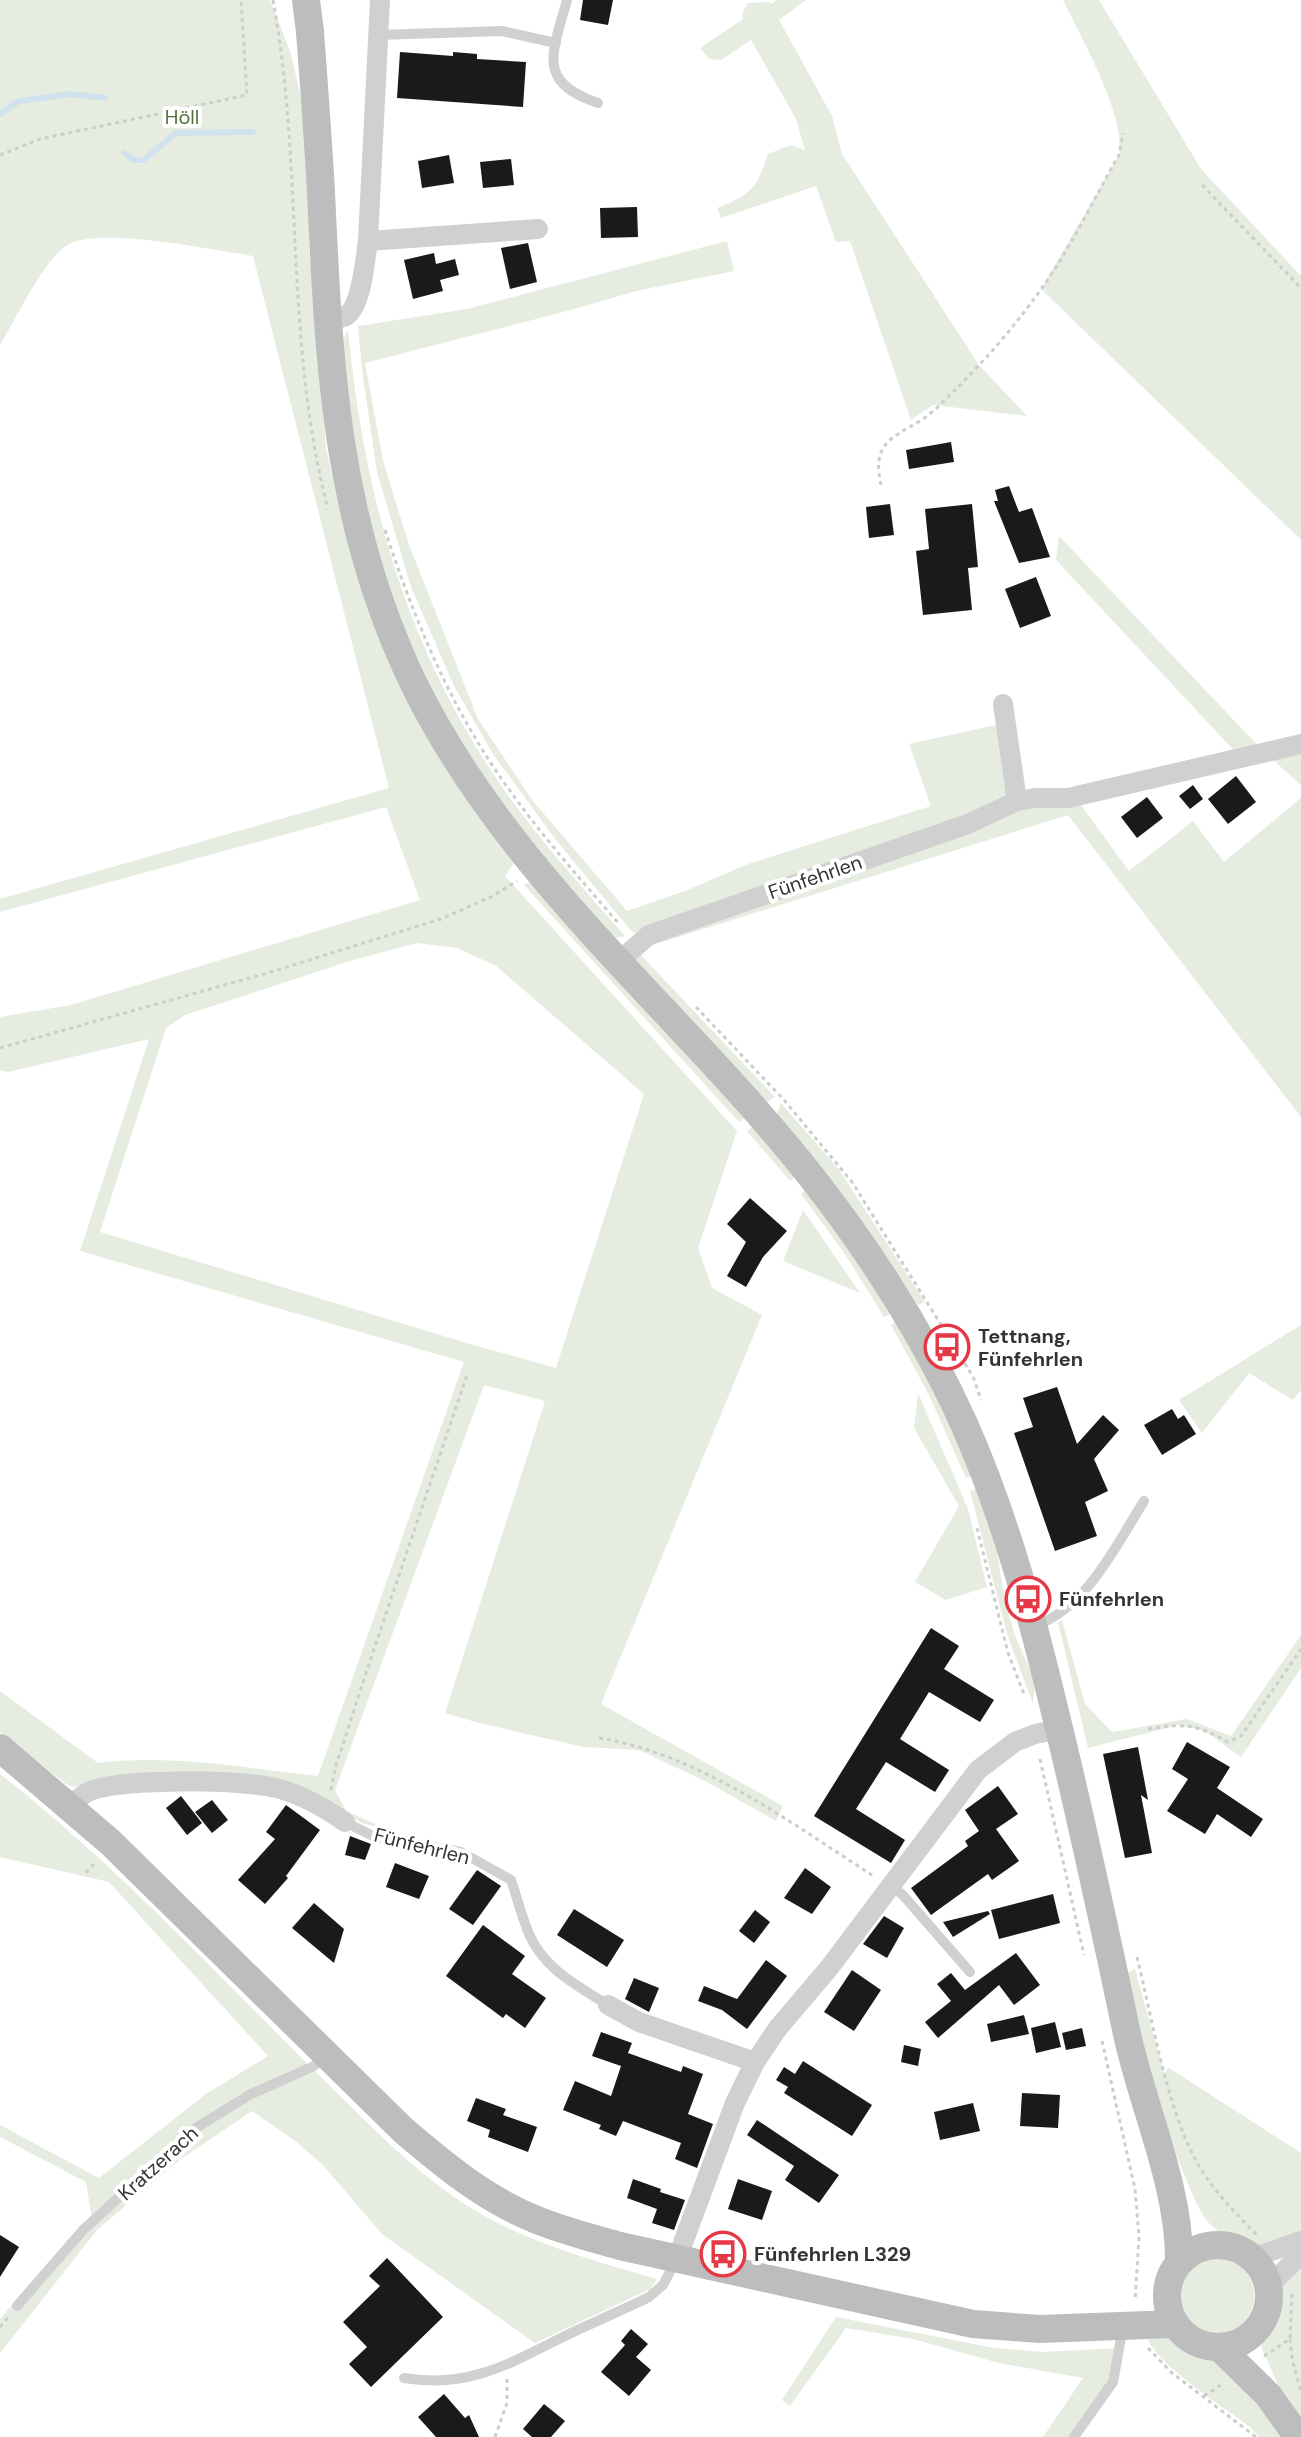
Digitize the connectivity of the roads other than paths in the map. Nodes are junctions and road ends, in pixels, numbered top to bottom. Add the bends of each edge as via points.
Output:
1 (306, 0) edge
2 (380, 0) edge
3 (567, 0) edge
4 (379, 35) junction
5 (556, 43) junction
6 (598, 103) dead end
7 (538, 229) dead end
8 (368, 241) junction
9 (326, 318) junction
10 (1003, 704) dead end
11 (1301, 744) edge
12 (1017, 801) junction
13 (628, 954) junction
14 (1144, 1501) dead end
15 (1034, 1627) junction
16 (1047, 1732) junction
17 (0, 1748) edge
18 (70, 1806) junction
19 (339, 1818) joint
20 (891, 1887) junction
21 (970, 1972) dead end
22 (608, 2005) joint
23 (325, 2055) junction
24 (755, 2062) junction
25 (1170, 2182) junction
26 (1301, 2241) edge
27 (1218, 2245) junction
28 (677, 2259) junction
29 (1179, 2262) junction
30 (1277, 2263) edge
31 (1167, 2290) junction
32 (17, 2306) dead end
33 (1174, 2324) junction
34 (1120, 2325) junction
35 (1252, 2355) junction
36 (404, 2378) dead end
37 (1074, 2437) edge
38 (1298, 2437) edge

1 - 9 main road, bridge
2 - 4 street
3 - 5 lane
4 - 5 lane via 502,31
4 - 8 street
5 - 6 lane via 553,67 560,84
7 - 8 street
8 - 9 street via 358,298 350,313
9 - 13 main road via 334,409 353,514 375,588 414,684 471,783 534,868
10 - 12 street
11 - 12 street, Fünfehrlen via 1068,798
12 - 13 street, Fünfehrlen via 968,824 649,935
13 - 15 main road via 811,1176 905,1311 986,1477
14 - 15 lane via 1081,1598
15 - 16 main road
16 - 20 street via 997,1753 978,1770
16 - 25 main road
17 - 18 main road
18 - 19 street, Fünfehrlen via 88,1792 122,1785 235,1783 276,1787
18 - 23 main road
19 - 22 lane, Fünfehrlen via 373,1836 461,1852 511,1880 543,1957
20 - 21 lane
20 - 24 street
22 - 24 street, Fünfehrlen via 639,2022
23 - 28 main road via 429,2153 502,2203 570,2232
23 - 32 lane, Kratzerach via 314,2066 251,2094 194,2129 83,2230
24 - 28 street
25 - 27 main road
25 - 29 main road
26 - 30 street
27 - 29 main road via 1196,2250
27 - 30 main road
28 - 34 main road via 973,2324 1040,2329
28 - 36 lane via 663,2285 649,2297 506,2367 464,2380 430,2383
29 - 31 main road
30 - 35 main road
31 - 33 main road
31 - 34 main road
33 - 34 main road
33 - 35 main road via 1192,2341 1220,2348 1239,2343
34 - 37 lane via 1113,2382
35 - 38 main road via 1268,2395

